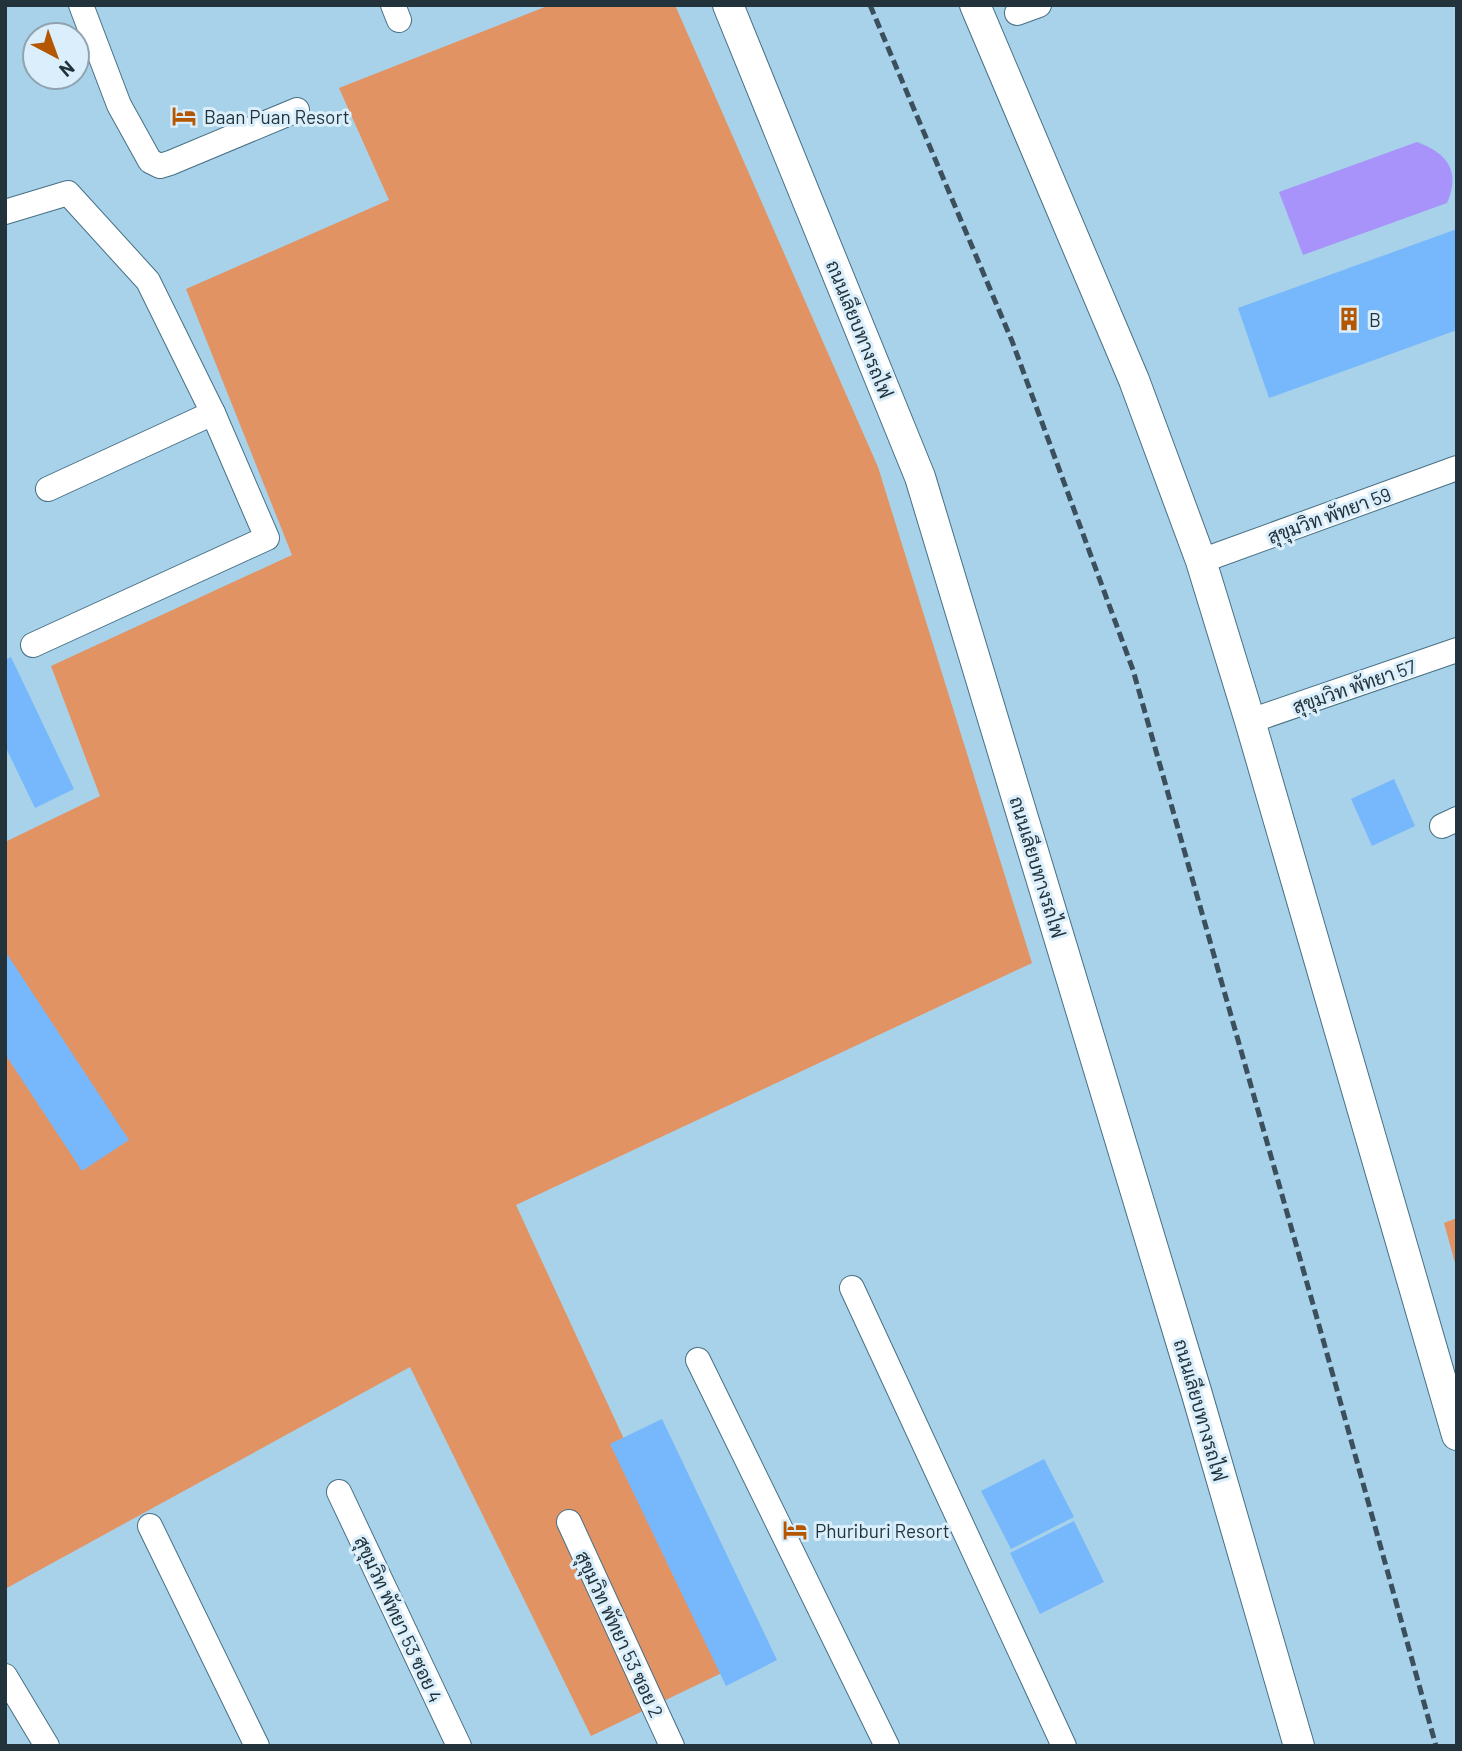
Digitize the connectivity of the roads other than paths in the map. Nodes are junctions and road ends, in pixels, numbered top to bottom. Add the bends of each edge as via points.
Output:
1 (81, 5) edge
2 (728, 5) edge
3 (975, 5) edge
4 (298, 110) dead end
5 (5, 212) edge
6 (214, 413) junction
7 (1457, 468) edge
8 (48, 489) dead end
9 (1201, 561) junction
10 (33, 645) dead end
11 (1457, 650) edge
12 (1250, 721) junction
13 (852, 1287) dead end
14 (698, 1360) dead end
15 (1455, 1421) edge
16 (339, 1492) dead end
17 (569, 1522) dead end
18 (150, 1526) dead end
19 (5, 1676) edge
20 (47, 1746) edge
21 (257, 1746) edge
22 (459, 1746) edge
23 (672, 1746) edge
24 (887, 1746) edge
25 (1064, 1746) edge
26 (1299, 1746) edge

1 - 4 street via 119,105 150,162 170,163
2 - 26 street, ถนนเลียบทางรถไฟ via 920,477
3 - 9 street via 1134,380
5 - 6 street via 68,193 148,281
6 - 8 street
6 - 10 street via 267,538
7 - 9 street, สุขุมวิท พัทยา 59
9 - 12 street
11 - 12 street, สุขุมวิท พัทยา 57
12 - 15 street
13 - 25 street
14 - 24 street
16 - 22 street, สุขุมวิท พัทยา 53 ซอย 4
17 - 23 street, สุขุมวิท พัทยา 53 ซอย 2
18 - 21 street
19 - 20 street

